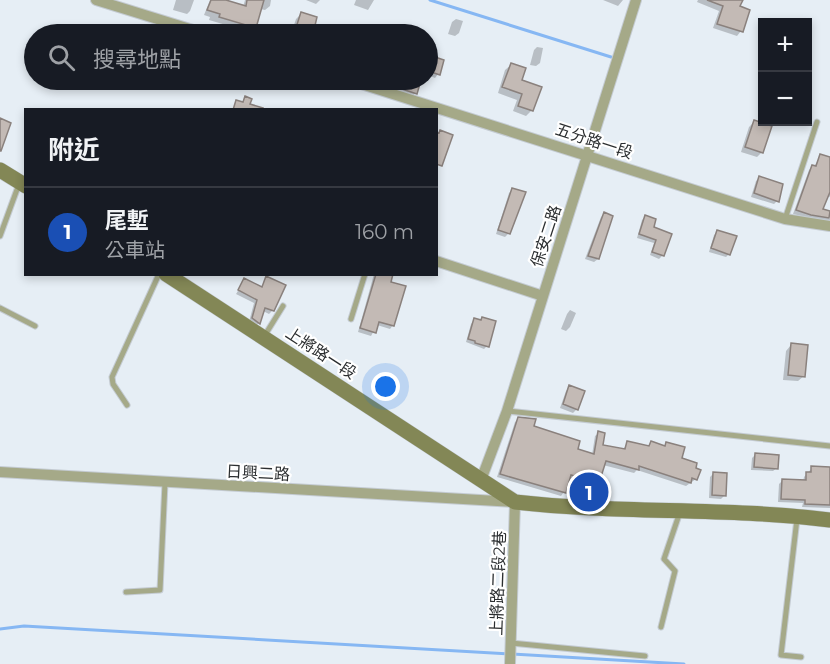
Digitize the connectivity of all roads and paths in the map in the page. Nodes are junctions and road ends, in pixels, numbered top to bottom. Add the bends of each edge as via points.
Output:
1 (96, 0) edge
2 (636, 0) edge
3 (174, 24) edge
4 (381, 90) edge
5 (817, 122) dead end
6 (588, 154) junction
7 (0, 170) edge
8 (23, 184) edge
9 (785, 219) junction
10 (830, 226) edge
11 (0, 236) edge
12 (438, 262) edge
13 (158, 276) edge
14 (169, 276) edge
15 (364, 276) edge
16 (543, 296) junction
17 (283, 306) dead end
18 (0, 308) edge
19 (351, 319) dead end
20 (36, 326) dead end
21 (264, 338) junction
22 (127, 405) dead end
23 (507, 411) junction
24 (830, 446) edge
25 (0, 472) edge
26 (481, 480) junction
27 (165, 483) junction
28 (515, 502) junction
29 (680, 511) junction
30 (797, 517) junction
31 (830, 520) edge
32 (126, 592) dead end
33 (661, 627) dead end
34 (511, 643) junction
35 (645, 656) dead end
36 (801, 657) dead end
37 (510, 664) edge

1 - 3 street
2 - 6 street, 保安二路
4 - 6 street, 五分路一段
5 - 9 lane
6 - 9 street, 五分路一段
6 - 16 street, 保安二路
7 - 8 main road
8 - 11 lane
9 - 10 street, 五分路一段
12 - 16 street
13 - 22 lane via 112,377
14 - 21 main road, 上將路一段
15 - 19 lane
16 - 23 street, 保安二路
17 - 21 lane
18 - 20 lane
21 - 26 main road, 上將路一段
23 - 24 lane
23 - 26 street, 保安二路
25 - 27 street, 日興二路
26 - 28 main road, 上將路一段
27 - 28 street, 日興二路
27 - 32 lane via 160,590
28 - 29 main road via 567,508
28 - 34 street, 上將路二段2巷
29 - 30 main road
29 - 33 lane via 664,559 675,571
30 - 31 main road
30 - 36 lane via 781,655
34 - 35 lane
34 - 37 street, 上將路二段2巷

